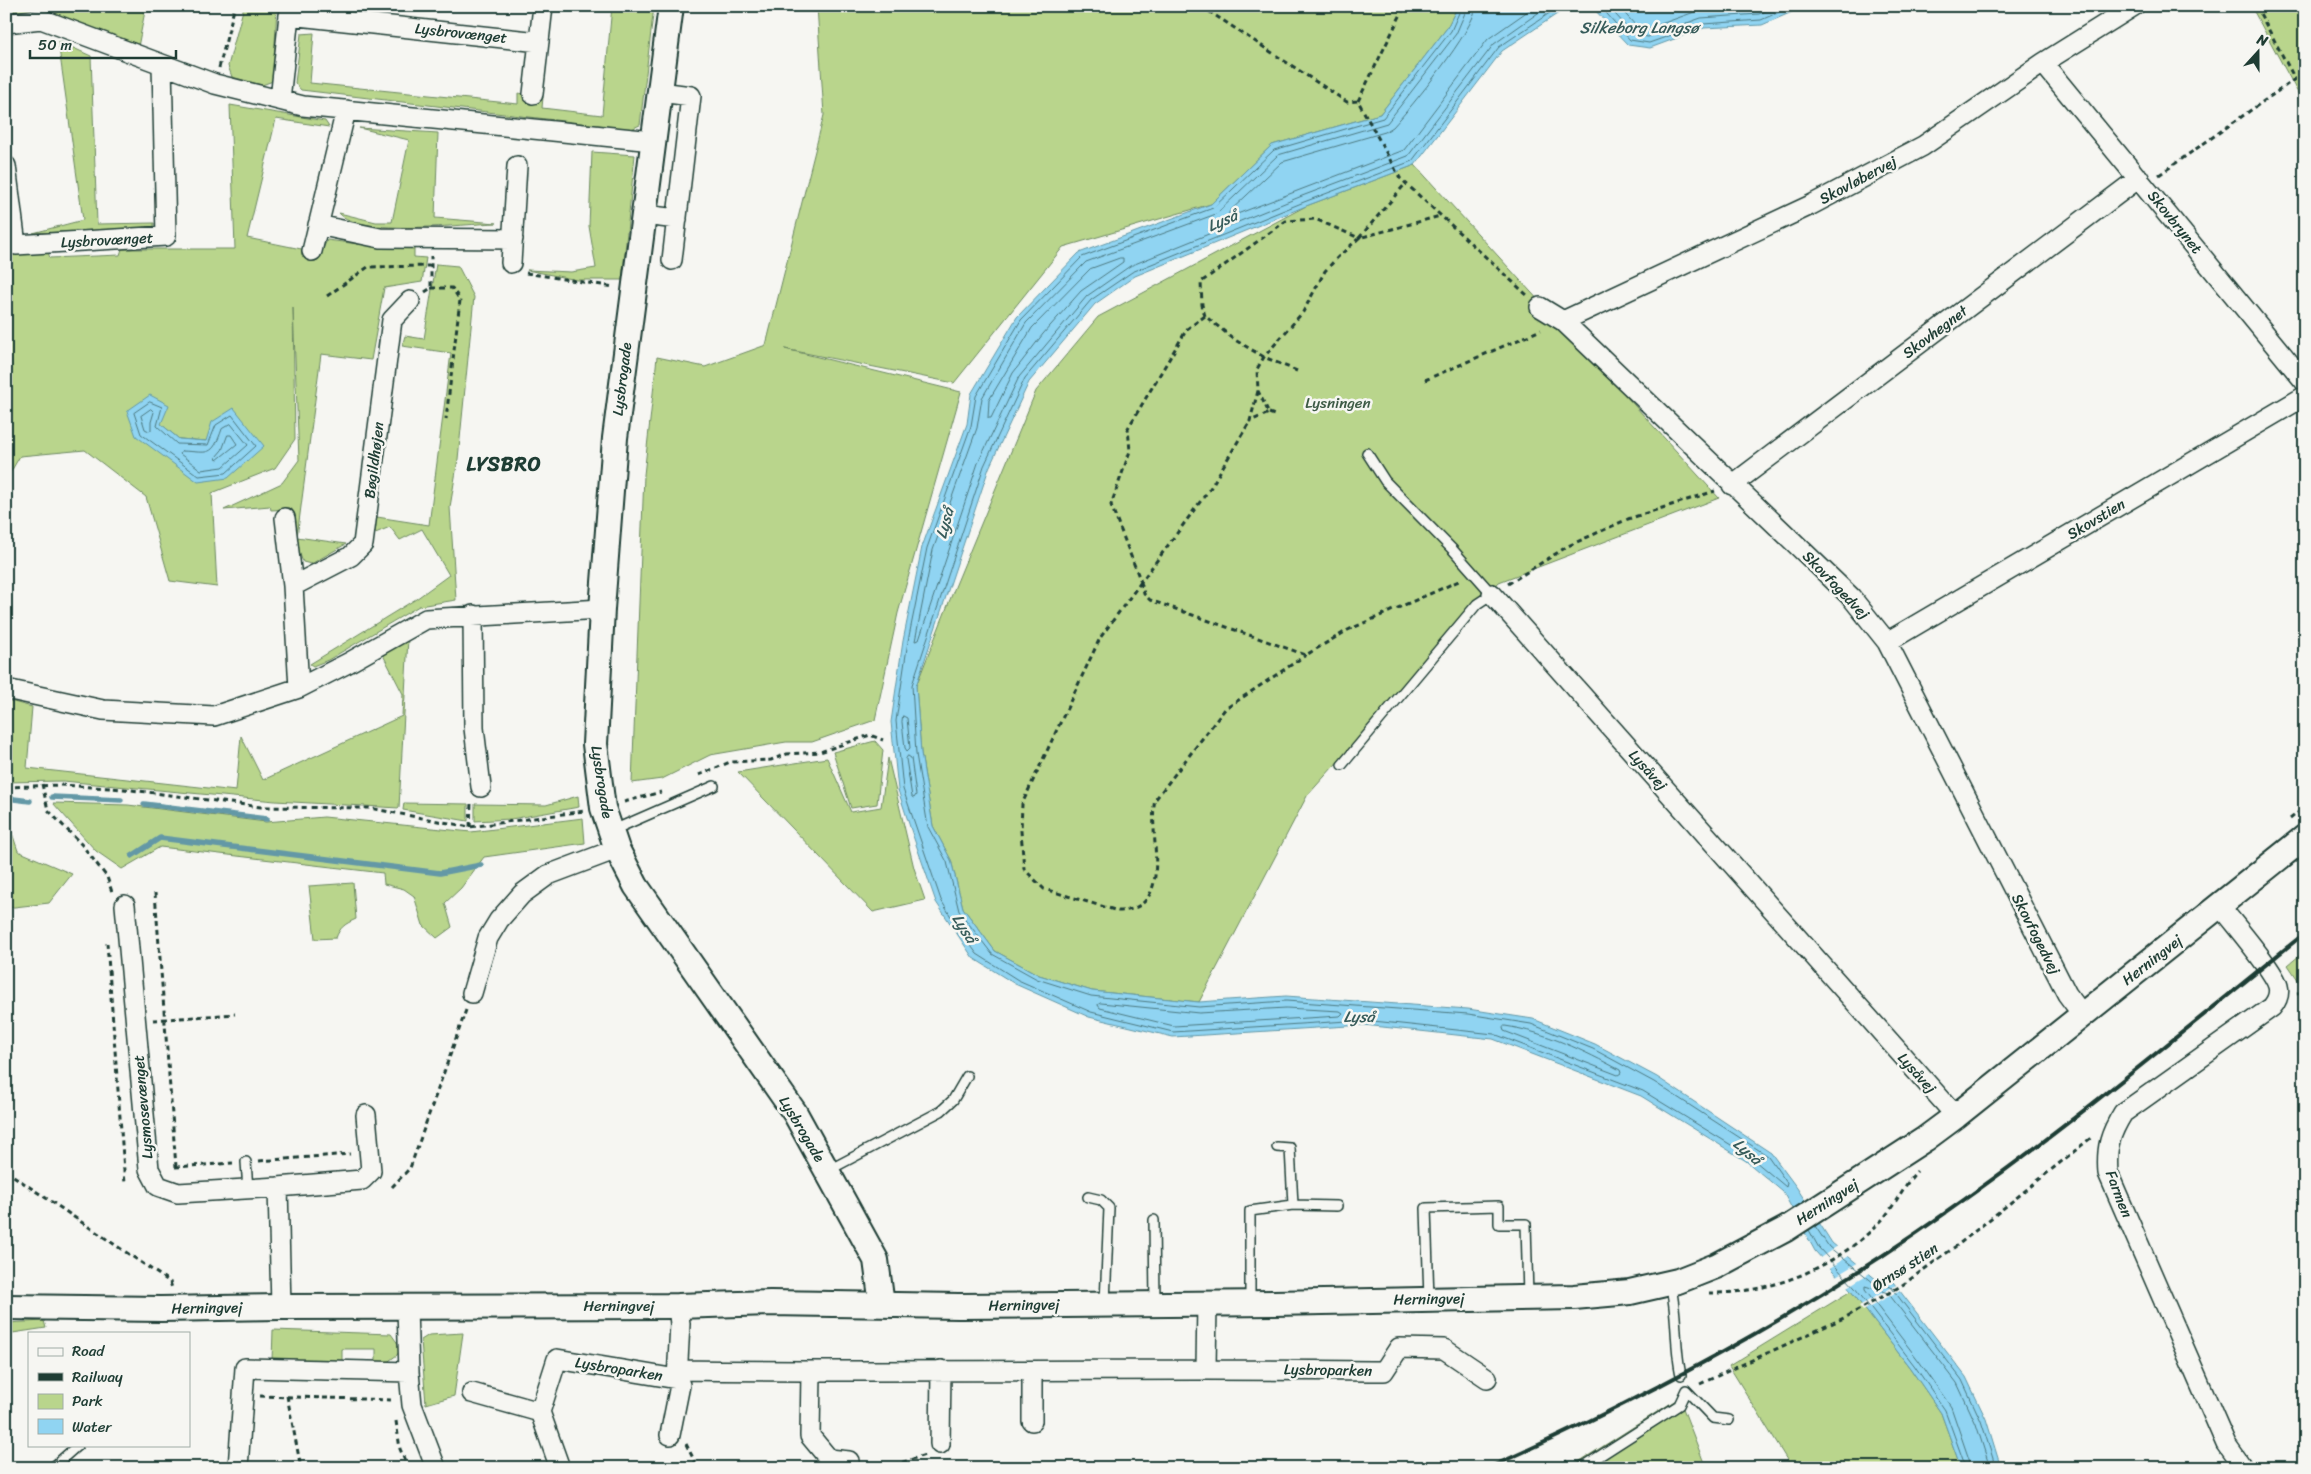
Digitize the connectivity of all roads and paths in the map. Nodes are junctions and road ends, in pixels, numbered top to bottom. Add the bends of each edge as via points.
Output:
1 (237, 6) edge
2 (543, 6) edge
3 (671, 6) edge
4 (1201, 6) edge
5 (1405, 6) edge
6 (2134, 6) edge
7 (2256, 6) edge
8 (6, 23) edge
9 (539, 42) junction
10 (2043, 63) junction
11 (162, 65) junction
12 (2305, 78) edge
13 (2295, 79) junction
14 (215, 84) junction
15 (660, 92) junction
16 (533, 94) dead end
17 (280, 100) junction
18 (1358, 101) junction
19 (346, 110) junction
20 (654, 141) junction
21 (6, 166) edge
22 (517, 166) dead end
23 (2142, 182) junction
24 (1406, 183) junction
25 (644, 215) junction
26 (1440, 216) junction
27 (676, 219) junction
28 (318, 225) junction
29 (431, 238) junction
30 (1359, 238) junction
31 (513, 239) junction
32 (312, 251) dead end
33 (672, 260) dead end
34 (511, 263) joint
35 (431, 266) junction
36 (634, 287) junction
37 (431, 288) junction
38 (327, 296) dead end
39 (410, 301) joint
40 (1540, 307) joint
41 (1205, 316) junction
42 (1563, 321) junction
43 (1264, 357) junction
44 (1297, 371) dead end
45 (1425, 380) dead end
46 (2305, 382) edge
47 (1258, 391) junction
48 (2305, 396) edge
49 (1269, 413) junction
50 (1277, 416) dead end
51 (446, 419) dead end
52 (1250, 421) junction
53 (1367, 453) dead end
54 (1732, 485) junction
55 (285, 518) dead end
56 (1475, 574) junction
57 (1141, 582) junction
58 (293, 586) junction
59 (1492, 594) junction
60 (602, 608) junction
61 (473, 615) junction
62 (1887, 642) junction
63 (1306, 655) junction
64 (298, 688) junction
65 (6, 689) edge
66 (883, 740) dead end
67 (1342, 765) dead end
68 (695, 777) dead end
69 (42, 784) junction
70 (714, 786) dead end
71 (6, 787) edge
72 (480, 788) joint
73 (663, 792) dead end
74 (594, 809) junction
75 (470, 827) junction
76 (2305, 837) edge
77 (614, 840) junction
78 (155, 893) dead end
79 (125, 905) joint
80 (2220, 906) junction
81 (107, 943) dead end
82 (472, 993) joint
83 (235, 1014) dead end
84 (2082, 1014) junction
85 (164, 1019) junction
86 (135, 1020) junction
87 (967, 1076) dead end
88 (366, 1115) dead end
89 (1956, 1116) junction
90 (2113, 1129) junction
91 (1277, 1147) dead end
92 (246, 1162) dead end
93 (176, 1167) dead end
94 (1922, 1168) dead end
95 (827, 1171) junction
96 (6, 1172) edge
97 (125, 1184) dead end
98 (278, 1187) junction
99 (392, 1187) dead end
100 (248, 1189) junction
101 (1088, 1197) dead end
102 (1292, 1205) junction
103 (1337, 1206) dead end
104 (1154, 1220) dead end
105 (170, 1282) dead end
106 (1674, 1282) junction
107 (1528, 1298) junction
108 (1429, 1299) junction
109 (1207, 1303) junction
110 (1250, 1303) junction
111 (1105, 1304) junction
112 (1155, 1304) junction
113 (882, 1305) junction
114 (678, 1306) junction
115 (6, 1307) edge
116 (281, 1307) junction
117 (407, 1308) junction
118 (1206, 1368) junction
119 (941, 1370) junction
120 (1032, 1371) junction
121 (409, 1372) junction
122 (811, 1372) junction
123 (677, 1374) junction
124 (1681, 1375) dead end
125 (1487, 1378) dead end
126 (1686, 1390) junction
127 (472, 1394) dead end
128 (242, 1395) junction
129 (287, 1396) junction
130 (393, 1400) junction
131 (412, 1401) junction
132 (394, 1408) dead end
133 (540, 1412) junction
134 (395, 1415) dead end
135 (1729, 1420) dead end
136 (1032, 1421) dead end
137 (670, 1435) joint
138 (940, 1444) joint
139 (77, 1446) edge
140 (52, 1468) edge
141 (238, 1468) edge
142 (301, 1468) edge
143 (408, 1468) edge
144 (436, 1468) edge
145 (560, 1468) edge
146 (698, 1468) edge
147 (849, 1468) edge
148 (885, 1468) edge
149 (1581, 1468) edge
150 (2243, 1468) edge

1 - 14 path
2 - 9 street
3 - 15 street, Lysbrogade
4 - 18 path via 1347,102
5 - 18 path
6 - 10 street, Skovløbervej
7 - 13 path
8 - 11 street via 41,19
9 - 16 street
9 - 17 street, Lysbrovænget via 289,15
10 - 23 street, Skovbrynet
10 - 42 street, Skovløbervej via 1923,146 1811,205
11 - 14 street
11 - 21 street, Lysbrovænget via 166,236 16,245
12 - 13 path
13 - 23 path
14 - 17 street
15 - 20 street, Lysbrogade
15 - 27 street via 691,96
17 - 19 street
18 - 24 path via 1400,178
19 - 20 street
19 - 28 street
20 - 25 street, Lysbrogade
22 - 31 street
23 - 46 street, Skovbrynet
23 - 54 street, Skovhegnet
24 - 26 path
24 - 30 path
25 - 27 street
25 - 36 street, Lysbrogade
26 - 30 path
26 - 40 path
27 - 33 street
28 - 29 street via 380,238
28 - 32 street
29 - 31 street
29 - 35 path
30 - 41 path via 1315,219 1286,221 1201,282
30 - 43 path via 1325,271 1304,312
31 - 34 street
34 - 36 path via 522,272 568,281
35 - 37 path
35 - 38 path via 368,267
36 - 60 street, Lysbrogade via 615,438
37 - 39 path
37 - 51 path via 452,288 460,300
39 - 58 street, Bøgildhøjen via 392,320 363,544 351,556
40 - 42 street, Skovfogedvej
41 - 43 path
41 - 57 path via 1187,329 1128,428 1130,451 1111,505
42 - 45 path
42 - 54 street, Skovfogedvej
43 - 44 path
43 - 47 path via 1257,369
47 - 49 path
47 - 52 path
48 - 62 street, Skovstien
49 - 50 path
49 - 52 path
52 - 57 path via 1211,487
53 - 56 lane via 1385,481
54 - 59 path via 1628,519 1568,546
54 - 62 street, Skovfogedvej via 1851,597
55 - 58 street
56 - 59 lane
56 - 63 path via 1348,630
57 - 63 path via 1144,594 1150,600
57 - 63 path via 1100,638 1022,804 1024,869 1044,889 1118,911 1129,911 1139,904 1151,892 1155,874 1157,852 1152,812 1155,800 1226,708
58 - 64 street
59 - 67 lane via 1477,604
59 - 89 street, Lysåvej
60 - 61 street
60 - 74 street, Lysbrogade
61 - 64 street via 426,619
61 - 72 street via 474,728
62 - 84 street, Skovfogedvej via 2067,994
64 - 65 street via 214,716 103,710
66 - 68 path via 870,735 820,752 730,762
69 - 71 path
69 - 75 path via 124,789 261,806 369,808
69 - 79 path via 48,810 82,845 107,877 114,896
70 - 77 lane
72 - 75 path via 471,802
73 - 74 path
74 - 75 path
74 - 77 street, Lysbrogade
76 - 80 street, Herningvej
77 - 82 street via 548,875 522,894 488,938
77 - 95 street, Lysbrogade via 636,886 794,1113
78 - 85 path
79 - 86 street, Lysmosevænget
80 - 84 street, Herningvej
80 - 90 street, Farmen via 2274,976 2279,991 2277,1001 2123,1113
81 - 97 path
82 - 99 path via 410,1168
83 - 85 path
84 - 89 street, Herningvej
85 - 86 path
85 - 93 path
86 - 100 street, Lysmosevænget via 149,1169 158,1186 178,1193
87 - 95 lane via 953,1100 941,1111
88 - 98 street, Lysmosevænget via 371,1171 362,1180
89 - 106 street, Herningvej via 1786,1229 1716,1266
90 - 126 path, Ørnsø stien via 2088,1138 1959,1244 1901,1286 1846,1317
90 - 150 street, Farmen via 2106,1152 2108,1172 2226,1444
91 - 102 lane via 1290,1148
92 - 100 lane
94 - 106 path via 1882,1220 1824,1264 1784,1282 1743,1292 1696,1292
95 - 113 street, Lysbrogade via 876,1260
96 - 105 path
98 - 100 street, Lysmosevænget
98 - 116 street
101 - 111 lane via 1100,1200 1109,1208
102 - 103 lane
102 - 110 lane via 1250,1211
104 - 112 lane
106 - 107 street, Herningvej via 1598,1296
106 - 124 lane
107 - 108 street, Herningvej
107 - 108 lane via 1526,1224 1499,1224 1499,1206 1426,1208
108 - 110 street, Herningvej
109 - 110 street, Herningvej
109 - 112 street, Herningvej
109 - 118 street
111 - 112 street, Herningvej
111 - 113 street, Herningvej
113 - 114 street, Herningvej
114 - 117 street, Herningvej
114 - 123 street, Lysbroparken
115 - 116 street, Herningvej
116 - 117 street, Herningvej
117 - 121 street
118 - 120 street, Lysbroparken
118 - 125 street, Lysbroparken via 1384,1371 1400,1348 1444,1349
119 - 120 street, Lysbroparken
119 - 122 street, Lysbroparken
119 - 138 street
120 - 136 street
121 - 128 street via 245,1368
121 - 131 street
122 - 123 street, Lysbroparken
122 - 147 street via 810,1436 829,1459 849,1461
123 - 133 street, Lysbroparken via 557,1359
123 - 137 street, Lysbroparken via 680,1385
126 - 135 lane via 1713,1418
126 - 149 lane via 1680,1405
127 - 133 street
128 - 129 path
128 - 141 street
129 - 130 path
129 - 142 path
130 - 131 path
130 - 132 path
131 - 144 street
133 - 145 street
134 - 143 path via 400,1449
137 - 146 path via 684,1441
138 - 148 path via 937,1452
139 - 140 lane

